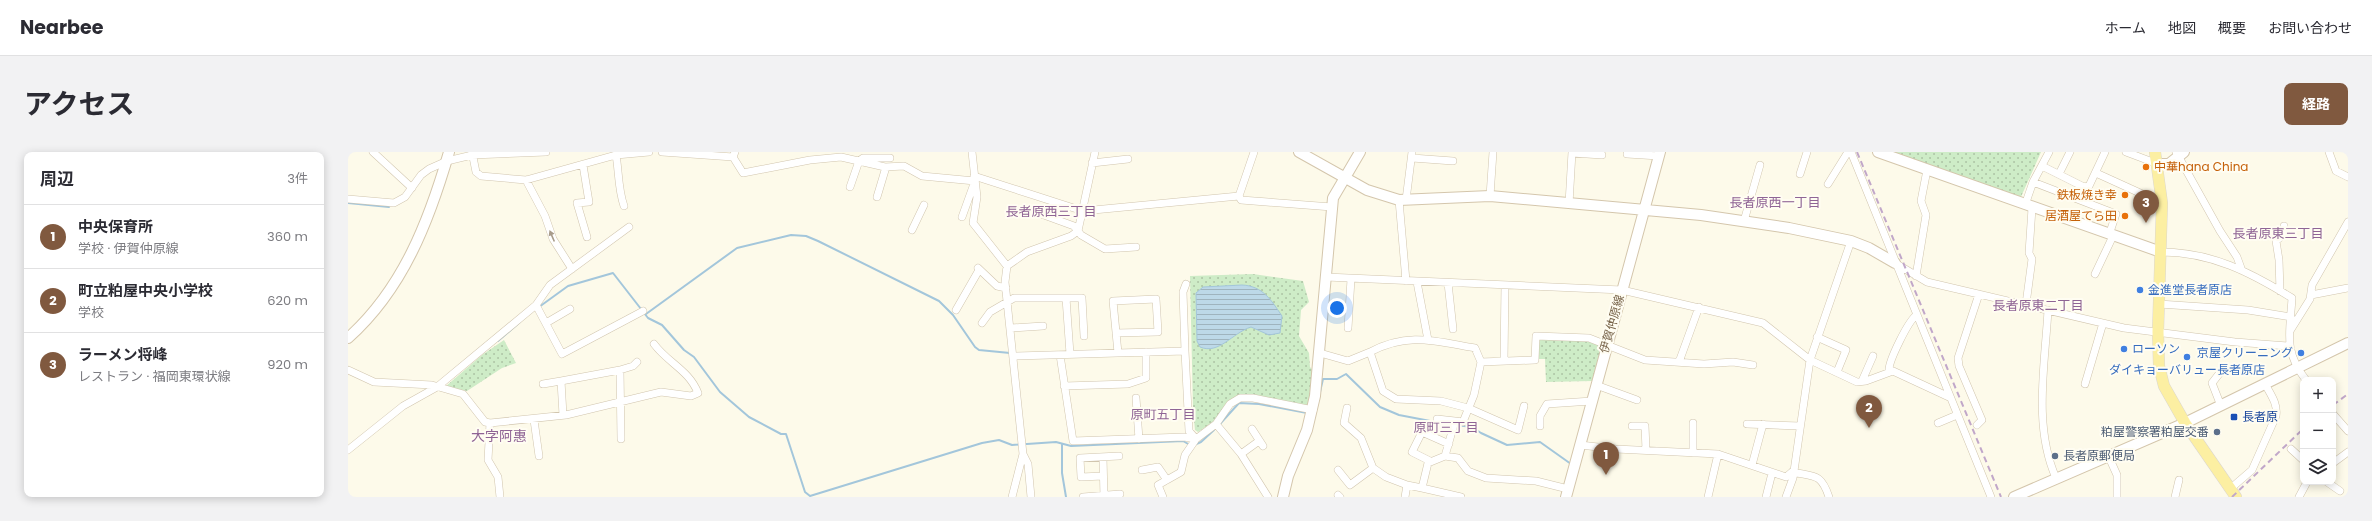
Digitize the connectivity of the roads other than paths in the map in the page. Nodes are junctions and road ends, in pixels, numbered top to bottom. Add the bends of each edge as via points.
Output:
1 (373, 152) edge
2 (546, 152) edge
3 (649, 152) edge
4 (662, 152) edge
5 (673, 152) edge
6 (972, 152) edge
7 (1094, 152) edge
8 (1254, 152) edge
9 (1299, 152) edge
10 (1360, 152) edge
11 (1493, 152) edge
12 (1806, 152) edge
13 (1849, 152) edge
14 (1878, 152) edge
15 (2049, 152) edge
16 (2070, 152) edge
17 (2105, 152) edge
18 (2126, 152) edge
19 (2155, 152) edge
20 (2329, 152) edge
21 (1572, 153) edge
22 (2180, 153) edge
23 (472, 154) edge
24 (1627, 154) dead end
25 (1659, 154) edge
26 (616, 155) junction
27 (734, 155) edge
28 (841, 155) edge
29 (1412, 155) edge
30 (1602, 155) dead end
31 (448, 156) edge
32 (890, 158) dead end
33 (1128, 159) dead end
34 (859, 161) junction
35 (1453, 161) dead end
36 (1092, 163) junction
37 (2158, 164) junction
38 (582, 165) junction
39 (1760, 165) dead end
40 (2042, 166) junction
41 (886, 167) junction
42 (1927, 170) junction
43 (2096, 173) junction
44 (1800, 174) dead end
45 (2059, 174) junction
46 (1345, 177) junction
47 (975, 178) junction
48 (2348, 178) edge
49 (526, 180) junction
50 (2033, 182) junction
51 (1828, 184) dead end
52 (850, 187) dead end
53 (412, 188) junction
54 (1239, 196) junction
55 (1490, 196) junction
56 (877, 197) dead end
57 (348, 198) edge
58 (1403, 200) junction
59 (2162, 203) junction
60 (1569, 204) junction
61 (924, 205) dead end
62 (624, 206) dead end
63 (1332, 207) junction
64 (2028, 207) junction
65 (1082, 211) junction
66 (1644, 211) junction
67 (1041, 214) dead end
68 (962, 217) dead end
69 (1744, 221) junction
70 (2348, 222) edge
71 (2284, 226) dead end
72 (629, 227) dead end
73 (912, 230) dead end
74 (1078, 231) junction
75 (2111, 235) junction
76 (587, 238) dead end
77 (1850, 241) junction
78 (1136, 247) dead end
79 (2161, 252) junction
80 (1895, 263) junction
81 (1006, 266) junction
82 (2241, 268) junction
83 (572, 270) junction
84 (2095, 274) dead end
85 (1916, 276) junction
86 (1326, 277) junction
87 (1351, 279) junction
88 (1406, 282) junction
89 (1417, 282) junction
90 (1448, 283) junction
91 (1186, 284) dead end
92 (1506, 285) junction
93 (1006, 288) junction
94 (2348, 288) edge
95 (1622, 290) junction
96 (2280, 291) junction
97 (1979, 294) junction
98 (2311, 295) junction
99 (1066, 298) junction
100 (1009, 300) junction
101 (2026, 304) junction
102 (2159, 304) junction
103 (536, 305) junction
104 (1699, 307) junction
105 (570, 309) dead end
106 (956, 310) dead end
107 (2048, 310) junction
108 (643, 311) dead end
109 (1917, 315) junction
110 (2291, 317) junction
111 (546, 323) junction
112 (982, 323) dead end
113 (2103, 323) junction
114 (1043, 326) dead end
115 (1011, 328) junction
116 (1348, 328) dead end
117 (1453, 329) dead end
118 (2158, 332) junction
119 (2290, 332) junction
120 (1116, 333) junction
121 (1084, 336) dead end
122 (1817, 337) junction
123 (348, 338) edge
124 (1428, 340) junction
125 (2348, 343) edge
126 (654, 344) dead end
127 (1606, 346) junction
128 (2288, 346) junction
129 (1185, 351) junction
130 (1146, 352) junction
131 (1370, 352) junction
132 (1118, 353) junction
133 (1320, 353) junction
134 (1060, 354) junction
135 (1070, 354) junction
136 (1014, 356) junction
137 (1873, 356) dead end
138 (1810, 360) junction
139 (1504, 361) junction
140 (637, 362) dead end
141 (1481, 362) junction
142 (1679, 362) junction
143 (1753, 365) dead end
144 (2297, 368) junction
145 (348, 370) edge
146 (620, 370) junction
147 (1889, 371) junction
148 (1837, 372) junction
149 (2219, 374) dead end
150 (2304, 377) edge
151 (1862, 381) junction
152 (561, 382) junction
153 (543, 384) dead end
154 (2085, 384) dead end
155 (2265, 384) junction
156 (1596, 385) junction
157 (1064, 386) junction
158 (437, 387) junction
159 (1949, 397) junction
160 (1136, 398) dead end
161 (1637, 400) dead end
162 (1592, 401) junction
163 (622, 402) junction
164 (1524, 406) dead end
165 (2221, 406) junction
166 (1347, 408) dead end
167 (1468, 408) junction
168 (1313, 410) junction
169 (563, 415) junction
170 (1957, 415) junction
171 (2336, 417) edge
172 (1437, 419) dead end
173 (534, 420) junction
174 (1455, 422) junction
175 (490, 423) junction
176 (1693, 423) dead end
177 (1938, 423) dead end
178 (2186, 423) junction
179 (1216, 424) junction
180 (1747, 424) dead end
181 (1763, 424) junction
182 (1977, 425) dead end
183 (1540, 426) dead end
184 (1632, 426) dead end
185 (1800, 426) junction
186 (2346, 426) edge
187 (1252, 429) dead end
188 (621, 439) dead end
189 (1139, 439) junction
190 (1196, 439) junction
191 (1449, 444) junction
192 (1580, 445) junction
193 (2291, 449) dead end
194 (348, 450) edge
195 (1646, 450) junction
196 (2348, 452) edge
197 (1693, 453) junction
198 (1023, 454) junction
199 (1241, 454) junction
200 (1718, 454) junction
201 (2108, 455) junction
202 (538, 456) dead end
203 (1119, 456) dead end
204 (1445, 456) junction
205 (1103, 457) junction
206 (2300, 457) edge
207 (1430, 461) junction
208 (2336, 461) edge
209 (1752, 465) junction
210 (1373, 468) junction
211 (1142, 470) dead end
212 (1338, 470) dead end
213 (1792, 472) junction
214 (1772, 473) junction
215 (1103, 476) junction
216 (2056, 478) junction
217 (1167, 480) junction
218 (2179, 480) dead end
219 (2305, 485) edge
220 (2331, 485) edge
221 (1407, 486) junction
222 (1422, 488) junction
223 (2340, 491) dead end
224 (1567, 493) edge
225 (2233, 493) edge
226 (1120, 494) dead end
227 (1104, 496) edge
228 (500, 497) edge
229 (1012, 497) edge
230 (1031, 497) edge
231 (1083, 497) edge
232 (1163, 497) edge
233 (1268, 497) edge
234 (1283, 497) edge
235 (1405, 497) edge
236 (1461, 497) edge
237 (1708, 497) edge
238 (1766, 497) edge
239 (1786, 497) edge
240 (1829, 497) edge
241 (1991, 497) edge
242 (2015, 497) edge
243 (2117, 497) edge
244 (2175, 497) edge
245 (2299, 497) edge

1 - 53 street
2 - 23 street
3 - 26 street
4 - 5 street
5 - 27 street
6 - 47 street
7 - 36 street
8 - 54 street
9 - 46 street
10 - 46 street
11 - 55 street
12 - 44 street
13 - 51 street
13 - 80 street
14 - 42 street
15 - 40 street
16 - 45 street
17 - 43 street
18 - 37 street
19 - 37 main road
20 - 48 street via 2336,171
21 - 30 street
21 - 60 street
22 - 37 street via 2170,164
22 - 82 street
23 - 31 street
23 - 49 street via 476,172 481,176
24 - 25 street
25 - 66 street, 伊賀仲原線
26 - 38 street
26 - 62 street via 619,191
27 - 28 street via 743,173
28 - 34 street
29 - 35 street
29 - 58 street
31 - 53 street via 429,169
31 - 123 street via 431,210 404,270 381,304
32 - 34 street via 863,158
33 - 36 street
34 - 41 street
34 - 52 street
36 - 65 street
37 - 59 main road
38 - 49 street
38 - 76 street via 589,202 577,203
39 - 69 street
40 - 45 street
40 - 50 street
41 - 47 street via 904,166 922,176
41 - 56 street
42 - 64 street
42 - 85 street via 1922,201 1926,215
43 - 45 street via 2089,186 2084,187
43 - 59 street
46 - 58 street via 1367,190
46 - 63 street via 1336,191
47 - 65 street
47 - 68 street
47 - 81 street via 978,197 973,223
83 -> 49 street via 553,239 545,216
50 - 64 street
50 - 75 street via 2116,214
53 - 57 street via 400,202 394,203
54 - 63 street via 1241,200
54 - 65 street
55 - 58 street
55 - 60 street
58 - 88 street
59 - 79 main road
60 - 66 street
61 - 73 street
63 - 86 street
64 - 75 street
64 - 101 street via 2029,253 2032,259
65 - 74 street
66 - 69 street
66 - 95 street, 伊賀仲原線
67 - 74 street via 1074,226
69 - 77 street
70 - 98 street via 2312,285
71 - 96 street via 2282,236 2276,241
72 - 83 street
74 - 78 street via 1105,249
74 - 81 street via 1027,252
75 - 79 street
75 - 84 street
77 - 80 street via 1869,248
77 - 122 street
79 - 82 street via 2197,255
79 - 102 main road
80 - 85 street
80 - 109 street
81 - 93 street
82 - 96 street
83 - 103 street via 550,285
85 - 97 street via 1927,282
86 - 87 street
86 - 133 street
87 - 88 street
87 - 116 street
88 - 89 street
89 - 90 street
89 - 124 street
90 - 92 street
90 - 117 street
91 - 129 street via 1183,292
92 - 95 street
92 - 139 street
93 - 100 street
93 - 106 street via 998,286 978,269
94 - 98 street
95 - 104 street
95 - 127 street, 伊賀仲原線
96 - 110 street via 2292,298
97 - 101 street
97 - 182 street via 1958,358 1958,366 1982,420
98 - 119 street
99 - 100 street
99 - 121 street via 1082,298
99 - 135 street
100 - 112 street via 990,312
100 - 115 street
101 - 107 street
102 - 110 street via 2248,310
102 - 118 main road
103 - 111 street
103 - 158 street
104 - 138 street via 1763,323
104 - 142 street
105 - 111 street
107 - 113 street
107 - 216 street via 2042,428 2048,460
108 - 111 street via 562,354
109 - 147 street via 1913,317 1902,338
109 - 159 street
110 - 119 street
113 - 118 street
113 - 154 street
114 - 115 street
115 - 136 street
118 - 128 street
118 - 178 main road via 2159,366 2164,386
119 - 128 street
120 - 120 street via 1113,300 1156,299 1158,332
120 - 132 street
122 - 138 street
122 - 148 street via 1846,350
124 - 131 street via 1407,339 1387,343
124 - 141 street via 1475,348
125 - 144 street
126 - 163 street via 687,374 698,393 691,396 660,392
127 - 139 street via 1589,338 1536,336 1535,360
127 - 142 street via 1645,360
127 - 156 street, 伊賀仲原線
128 - 144 street
129 - 130 street
129 - 190 street via 1189,431
130 - 132 street
130 - 157 street via 1146,378 1128,384
131 - 133 street via 1348,362
131 - 167 street via 1380,385 1388,395 1396,399 1442,401
132 - 135 street
133 - 168 street
134 - 135 street
134 - 136 street
134 - 157 street
136 - 198 street
137 - 151 street
138 - 148 street
138 - 185 street
139 - 141 street
140 - 146 street
141 - 167 street
142 - 143 street via 1733,362
144 - 150 street
144 - 155 street
145 - 158 street via 374,382 402,382
146 - 152 street
146 - 163 street
147 - 151 street
147 - 159 street via 1899,373
148 - 151 street via 1857,382
149 - 165 street via 2212,383
152 - 153 street
152 - 169 street
155 - 165 street
155 - 225 street via 2275,402 2276,416 2252,470
156 - 161 street
156 - 162 street, 伊賀仲原線
157 - 189 street via 1073,441
158 - 175 street via 463,394 485,422
158 - 194 street via 403,406
159 - 170 street
160 - 189 street
162 - 183 street via 1547,404 1540,416
162 - 192 street, 伊賀仲原線
163 - 169 street
163 - 188 street
164 - 167 street via 1518,430
165 - 178 street
166 - 210 street via 1344,423 1361,438
167 - 174 street via 1463,422
168 - 179 street via 1247,397 1230,404
168 - 234 street
169 - 173 street
170 - 177 street
170 - 241 street
171 - 186 street
172 - 174 street
173 - 175 street
173 - 202 street
174 - 191 street
175 - 228 street via 488,460 498,477
176 - 197 street
178 - 201 street
178 - 225 main road
179 - 190 street
179 - 199 street
180 - 181 street
181 - 185 street
181 - 209 street
184 - 195 street via 1645,426
185 - 213 street
187 - 199 street via 1261,444
189 - 190 street
190 - 217 street via 1185,455 1181,472
191 - 204 street
191 - 207 street via 1422,432 1412,452
192 - 195 street
192 - 224 street, 伊賀仲原線
193 - 206 street
195 - 197 street
196 - 208 street
197 - 200 street
198 - 229 street
198 - 230 street via 1028,464
199 - 233 street
200 - 209 street
200 - 237 street
201 - 216 street
201 - 243 street via 2117,474
203 - 205 street
204 - 207 street
204 - 224 street via 1458,458 1468,470 1486,478 1536,481
205 - 215 street
205 - 215 street via 1080,458 1081,477
207 - 222 street
209 - 214 street
210 - 212 street via 1350,485
210 - 221 street
211 - 217 street via 1158,467
213 - 214 street via 1786,477
213 - 239 street via 1793,478
213 - 240 street via 1818,476
214 - 238 street
215 - 227 street
216 - 242 street
217 - 232 street via 1158,485
218 - 244 street
219 - 245 street
220 - 223 street
221 - 222 street
221 - 235 street
222 - 236 street
226 - 227 street
227 - 231 street

